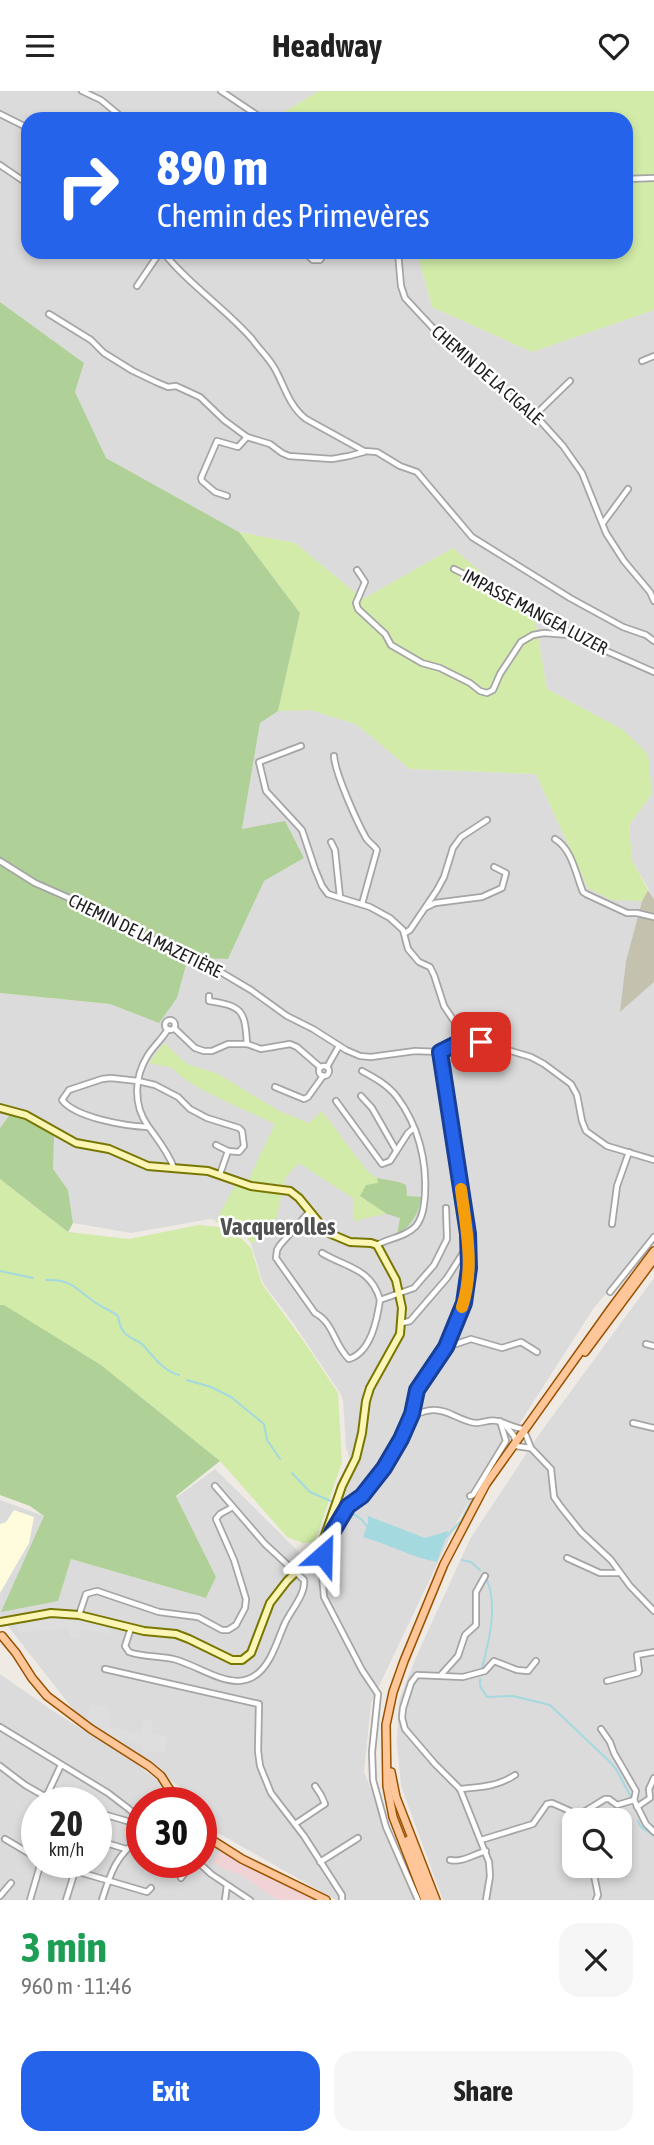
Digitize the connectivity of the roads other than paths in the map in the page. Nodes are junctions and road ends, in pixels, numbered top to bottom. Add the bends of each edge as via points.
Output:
1 (82, 91) edge
2 (221, 91) edge
3 (116, 112) edge
4 (252, 112) edge
5 (0, 114) edge
6 (21, 124) edge
7 (0, 165) edge
8 (654, 178) edge
9 (21, 179) edge
10 (633, 179) edge
11 (157, 259) edge
12 (169, 259) edge
13 (399, 259) edge
14 (137, 286) dead end
15 (49, 314) dead end
16 (654, 356) edge
17 (642, 361) dead end
18 (570, 381) dead end
19 (535, 415) junction
20 (247, 437) junction
21 (364, 451) junction
22 (628, 489) dead end
23 (227, 496) dead end
24 (603, 524) junction
25 (454, 569) dead end
26 (357, 570) dead end
27 (654, 601) edge
28 (570, 635) junction
29 (654, 641) edge
30 (654, 672) edge
31 (301, 746) dead end
32 (334, 756) dead end
33 (487, 820) dead end
34 (555, 839) dead end
35 (331, 842) dead end
36 (0, 861) edge
37 (494, 867) dead end
38 (340, 897) junction
39 (362, 904) junction
40 (426, 907) junction
41 (654, 917) edge
42 (405, 933) junction
43 (209, 996) dead end
44 (468, 1038) junction
45 (247, 1044) junction
46 (339, 1046) junction
47 (440, 1052) junction
48 (320, 1067) junction
49 (327, 1067) junction
50 (362, 1071) dead end
51 (323, 1076) junction
52 (138, 1081) junction
53 (275, 1087) dead end
54 (361, 1096) dead end
55 (337, 1101) dead end
56 (3, 1109) edge
57 (0, 1116) edge
58 (148, 1126) junction
59 (414, 1128) junction
60 (215, 1145) dead end
61 (229, 1151) junction
62 (397, 1151) junction
63 (629, 1153) junction
64 (654, 1160) edge
65 (169, 1164) junction
66 (220, 1174) junction
67 (446, 1208) dead end
68 (311, 1210) junction
69 (612, 1224) dead end
70 (654, 1237) edge
71 (377, 1245) junction
72 (468, 1250) junction
73 (654, 1251) edge
74 (322, 1253) dead end
75 (654, 1259) edge
76 (610, 1292) dead end
77 (400, 1294) junction
78 (380, 1300) junction
79 (415, 1313) junction
80 (402, 1314) junction
81 (402, 1323) junction
82 (646, 1344) dead end
83 (654, 1346) edge
84 (446, 1347) junction
85 (537, 1352) dead end
86 (412, 1414) junction
87 (502, 1422) junction
88 (634, 1423) dead end
89 (654, 1427) edge
90 (524, 1431) junction
91 (515, 1443) junction
92 (531, 1448) junction
93 (215, 1486) dead end
94 (470, 1496) dead end
95 (231, 1508) junction
96 (211, 1510) dead end
97 (216, 1519) junction
98 (567, 1558) dead end
99 (296, 1571) junction
100 (620, 1573) junction
101 (485, 1576) dead end
102 (654, 1611) edge
103 (79, 1615) junction
104 (131, 1628) junction
105 (1, 1631) edge
106 (0, 1647) edge
107 (12, 1649) junction
108 (654, 1652) edge
109 (404, 1661) junction
110 (536, 1661) dead end
111 (105, 1669) dead end
112 (440, 1676) junction
113 (607, 1681) dead end
114 (0, 1727) edge
115 (601, 1729) dead end
116 (61, 1765) junction
117 (0, 1766) edge
118 (515, 1775) dead end
119 (654, 1778) edge
120 (387, 1780) junction
121 (315, 1786) dead end
122 (28, 1787) edge
123 (52, 1787) edge
124 (168, 1787) edge
125 (460, 1789) junction
126 (632, 1800) junction
127 (126, 1807) edge
128 (636, 1807) junction
129 (562, 1808) edge
130 (594, 1808) edge
131 (295, 1824) junction
132 (654, 1832) edge
133 (358, 1838) dead end
134 (5, 1839) dead end
135 (481, 1840) junction
136 (217, 1843) edge
137 (21, 1848) edge
138 (126, 1850) edge
139 (486, 1851) junction
140 (450, 1860) dead end
141 (320, 1862) junction
142 (38, 1878) edge
143 (73, 1878) edge
144 (98, 1878) edge
145 (217, 1878) edge
146 (595, 1878) edge
147 (108, 1881) junction
148 (11, 1883) dead end
149 (227, 1885) junction
150 (151, 1888) dead end
151 (0, 1896) edge
152 (30, 1900) edge
153 (66, 1900) edge
154 (102, 1900) edge
155 (225, 1900) edge
156 (250, 1900) edge
157 (326, 1900) edge
158 (342, 1900) edge
159 (418, 1900) edge
160 (425, 1900) edge
161 (434, 1900) edge
162 (486, 1900) edge
163 (596, 1900) edge

1 - 3 street
2 - 4 street
5 - 6 street
7 - 9 street
8 - 10 street
11 - 14 street
12 - 21 street via 249,336 273,365 298,413
13 - 19 street, CHEMIN DE LA CIGALE via 405,298 494,384
15 - 20 street via 133,371 200,397
16 - 17 street
18 - 19 street
19 - 24 street, CHEMIN DE LA CIGALE via 582,473
20 - 21 street via 289,456 332,459
20 - 23 street via 238,447 217,441 201,478 215,492
21 - 29 street via 377,452 417,473 464,530 481,543 570,598
22 - 24 street
24 - 27 street, CHEMIN DE LA CIGALE
25 - 28 street, IMPASSE MANGEA LUZER via 527,605
26 - 28 street via 365,582 358,609 385,633 391,645 487,693 521,642 544,633
28 - 30 street, IMPASSE MANGEA LUZER
31 - 38 street via 259,762 260,767 269,796 302,830 322,886 328,894
32 - 39 street via 341,784 368,841 377,850
33 - 40 street via 453,848 444,877
34 - 41 street via 569,855 583,892 627,913
35 - 38 street
36 - 46 street, CHEMIN DE LA MAZETIÈRE via 138,936 192,955
37 - 40 street via 506,873 502,888 482,897
38 - 39 street
39 - 42 street via 390,918
40 - 42 street
42 - 44 street via 408,949 430,967 444,1006
43 - 45 street via 209,1001 242,1012
44 - 47 street
44 - 63 street via 544,1064 571,1084 586,1131 607,1146
45 - 48 street via 261,1049 290,1044
45 - 52 street via 204,1051 171,1029 146,1057
46 - 47 street, CHEMIN DE LA MAZETIÈRE via 372,1057
46 - 49 street
47 - 72 street
48 - 49 street
48 - 51 street
49 - 51 street via 329,1073
50 - 59 street via 387,1086
51 - 53 street via 304,1099
52 - 58 street via 139,1109
52 - 58 street via 102,1079 69,1090 62,1100 99,1118
52 - 61 street via 178,1097 207,1118 239,1128 244,1146 239,1152
54 - 62 street
55 - 62 street via 380,1161 386,1164
56 - 57 street
56 - 65 street via 26,1115 76,1143 109,1149 141,1164
58 - 65 street
59 - 62 street
59 - 71 street via 425,1161 424,1209 413,1229
60 - 61 street
61 - 66 street
63 - 64 street
63 - 69 street via 617,1186
65 - 66 street
66 - 68 street via 251,1186 290,1191
67 - 77 street via 447,1239 439,1255 414,1288
68 - 71 street via 334,1236
68 - 78 street via 280,1245 276,1258 349,1359 358,1355 375,1327
70 - 76 street
71 - 77 street
72 - 79 street
72 - 84 street via 464,1303
73 - 90 main road
74 - 78 street via 369,1278
75 - 90 main road
77 - 78 street
77 - 80 street
79 - 80 street
79 - 81 street
80 - 81 street
81 - 99 street via 370,1388 356,1458 324,1538
82 - 83 street
84 - 85 street via 471,1339 502,1348 521,1342
84 - 86 street via 417,1390
86 - 87 street via 433,1410 470,1422
86 - 159 street via 384,1468 340,1518 321,1563 321,1589 378,1694 373,1780 386,1827
87 - 90 street
87 - 91 street
87 - 94 street via 506,1441
88 - 89 street
90 - 91 main road
90 - 92 street
91 - 92 street
91 - 109 main road via 466,1521
92 - 100 street via 551,1469 554,1497 561,1507
93 - 95 street
95 - 97 street
95 - 99 street
96 - 97 street
97 - 103 street via 246,1599 236,1625 222,1630 198,1618 159,1612 97,1591 86,1594
98 - 100 street via 600,1573
99 - 104 street via 270,1603 253,1650 242,1660 232,1660 176,1635
99 - 104 street via 304,1580 303,1589 270,1658 248,1680 226,1679 176,1660 129,1652 125,1646
100 - 102 street
101 - 112 street via 476,1592 476,1625
103 - 104 street
103 - 105 street via 51,1613 11,1620
105 - 107 main road
106 - 107 main road
107 - 124 main road via 47,1696 149,1766
108 - 113 street via 637,1655 638,1673
109 - 120 main road via 386,1725
109 - 161 main road via 390,1727 391,1776
110 - 112 street via 528,1671 494,1661 480,1674
111 - 131 street via 259,1704 260,1766 271,1794
112 - 125 street via 414,1678 402,1718 405,1729
114 - 116 street
115 - 126 street via 636,1791
116 - 123 street
116 - 127 street
117 - 122 street
118 - 125 street via 493,1786
119 - 128 street via 650,1798
120 - 160 main road via 393,1817
120 - 161 main road
121 - 131 street via 325,1804
125 - 135 street
126 - 128 street
126 - 130 street via 618,1805 605,1799
128 - 132 street
129 - 135 street via 547,1804 533,1823
131 - 141 street
133 - 141 street
134 - 137 street
135 - 139 street
136 - 157 main road
138 - 147 street
139 - 140 street
139 - 162 street via 490,1876
141 - 158 street
142 - 152 street
143 - 153 street
144 - 147 street
145 - 149 street
146 - 163 street
147 - 150 street via 147,1892
147 - 154 street
148 - 151 street
149 - 155 street
149 - 156 street

